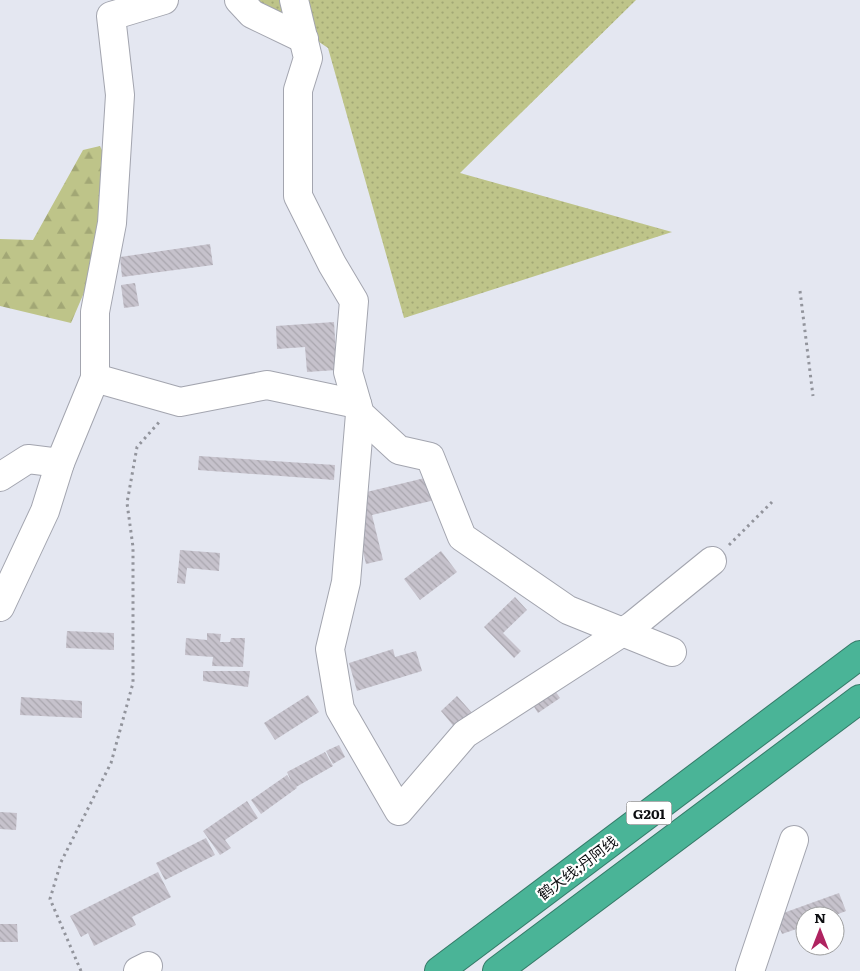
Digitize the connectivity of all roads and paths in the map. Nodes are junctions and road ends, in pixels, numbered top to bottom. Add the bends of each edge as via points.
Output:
1 (164, 0) edge
2 (239, 0) edge
3 (294, 0) edge
4 (304, 39) junction
5 (800, 291) dead end
6 (95, 378) junction
7 (813, 396) dead end
8 (180, 402) junction
9 (358, 409) junction
10 (60, 463) junction
11 (0, 476) edge
12 (772, 502) dead end
13 (712, 561) joint
14 (0, 607) edge
15 (622, 632) junction
16 (672, 652) dead end
17 (860, 655) edge
18 (860, 700) edge
19 (794, 840) dead end
20 (81, 971) edge
21 (438, 971) edge
22 (497, 971) edge
23 (750, 971) edge

1 - 6 street via 111,16 120,95 112,223 95,312
2 - 4 street via 252,14
3 - 4 street
4 - 9 street via 308,58 298,90 298,196 354,301 348,372
5 - 7 path
6 - 8 street
6 - 10 street
8 - 9 street via 267,385
8 - 20 path via 137,447 127,503 133,548 133,682 111,763 61,862 50,899
9 - 15 street via 399,450 430,457 462,537 568,610
9 - 15 street via 346,582 330,650 340,709 400,811 465,734
10 - 11 street via 28,459
10 - 14 street via 45,511
12 - 13 path
13 - 15 street
15 - 16 street
17 - 21 highway, 鹤大线;丹阿线 / G201
18 - 22 highway, G201
19 - 23 street

